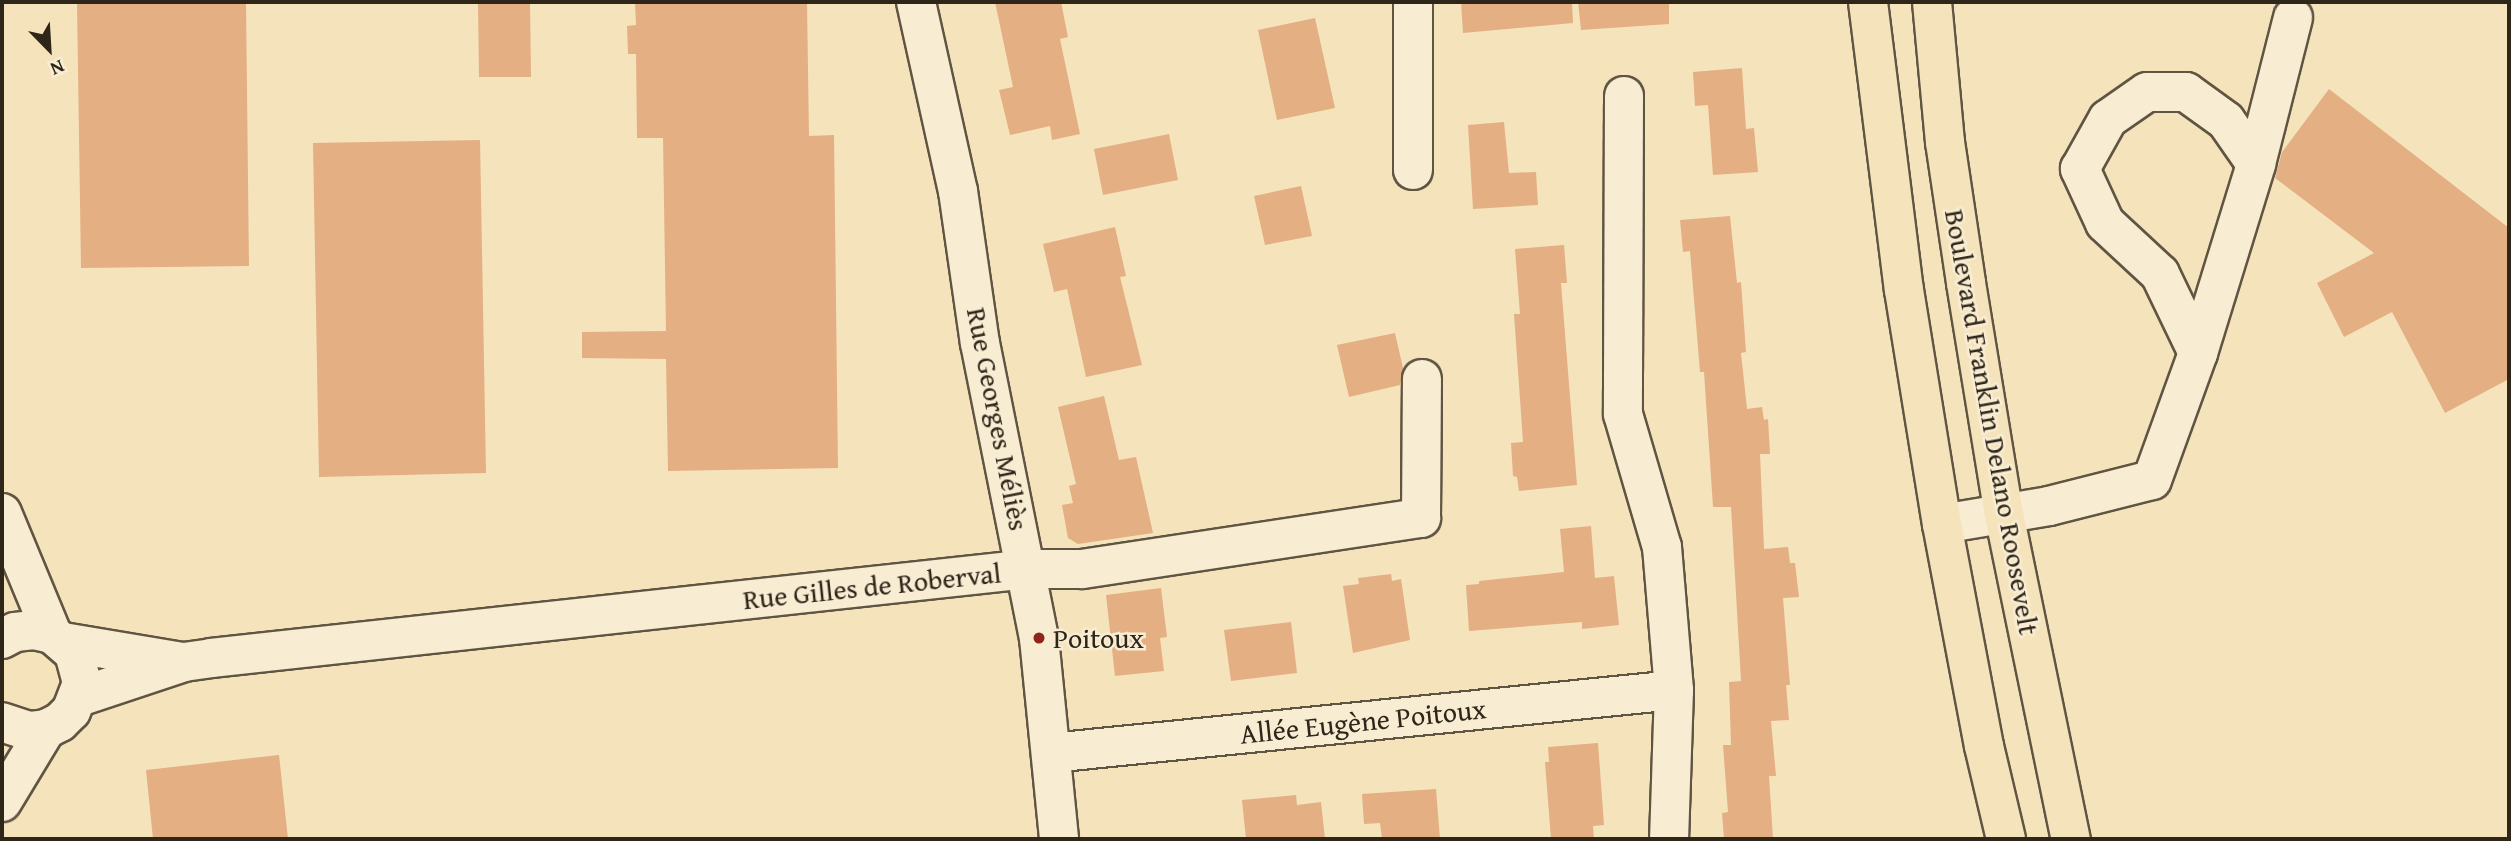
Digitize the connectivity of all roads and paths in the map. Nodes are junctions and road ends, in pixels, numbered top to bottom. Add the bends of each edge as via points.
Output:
1 (916, 2) edge
2 (1413, 2) edge
3 (1868, 2) edge
4 (1931, 2) edge
5 (2293, 18) dead end
6 (1624, 96) dead end
7 (2256, 164) junction
8 (1413, 170) dead end
9 (2198, 353) junction
10 (1422, 379) dead end
11 (2, 513) edge
12 (2004, 514) junction
13 (1942, 524) junction
14 (15, 550) junction
15 (1027, 569) junction
16 (8, 636) edge
17 (58, 638) junction
18 (184, 662) junction
19 (1674, 690) junction
20 (79, 697) junction
21 (15, 726) edge
22 (1051, 752) junction
23 (2, 802) edge
24 (1059, 839) edge
25 (1669, 839) edge
26 (2006, 839) edge
27 (2071, 839) edge

1 - 15 street, Rue Georges Méliès via 958,191 980,344
2 - 8 street
3 - 13 main road via 1904,290
4 - 12 main road, Boulevard Franklin Delano Roosevelt via 1945,142
5 - 7 street
6 - 19 street via 1623,414 1662,547
7 - 9 street
7 - 9 street via 2226,121 2186,92 2147,92 2108,119 2080,169 2105,223 2160,274
9 - 12 street via 2152,480
10 - 15 street, Rue Gilles de Roberval via 1421,518 1082,569
11 - 14 street
12 - 13 street
12 - 27 main road, Boulevard Franklin Delano Roosevelt
13 - 26 main road
14 - 16 street
14 - 17 street
15 - 18 street, Rue Gilles de Roberval
15 - 22 street, Rue Georges Méliès
16 - 17 street, Rue Gilles de Roberval via 34,629
17 - 18 street, Rue Gilles de Roberval
17 - 20 street via 80,667
18 - 20 street, Rue Gilles de Roberval
19 - 22 street, Allée Eugène Poitoux
19 - 25 street
20 - 21 street via 60,722
21 - 23 street
22 - 24 street, Rue Georges Méliès

